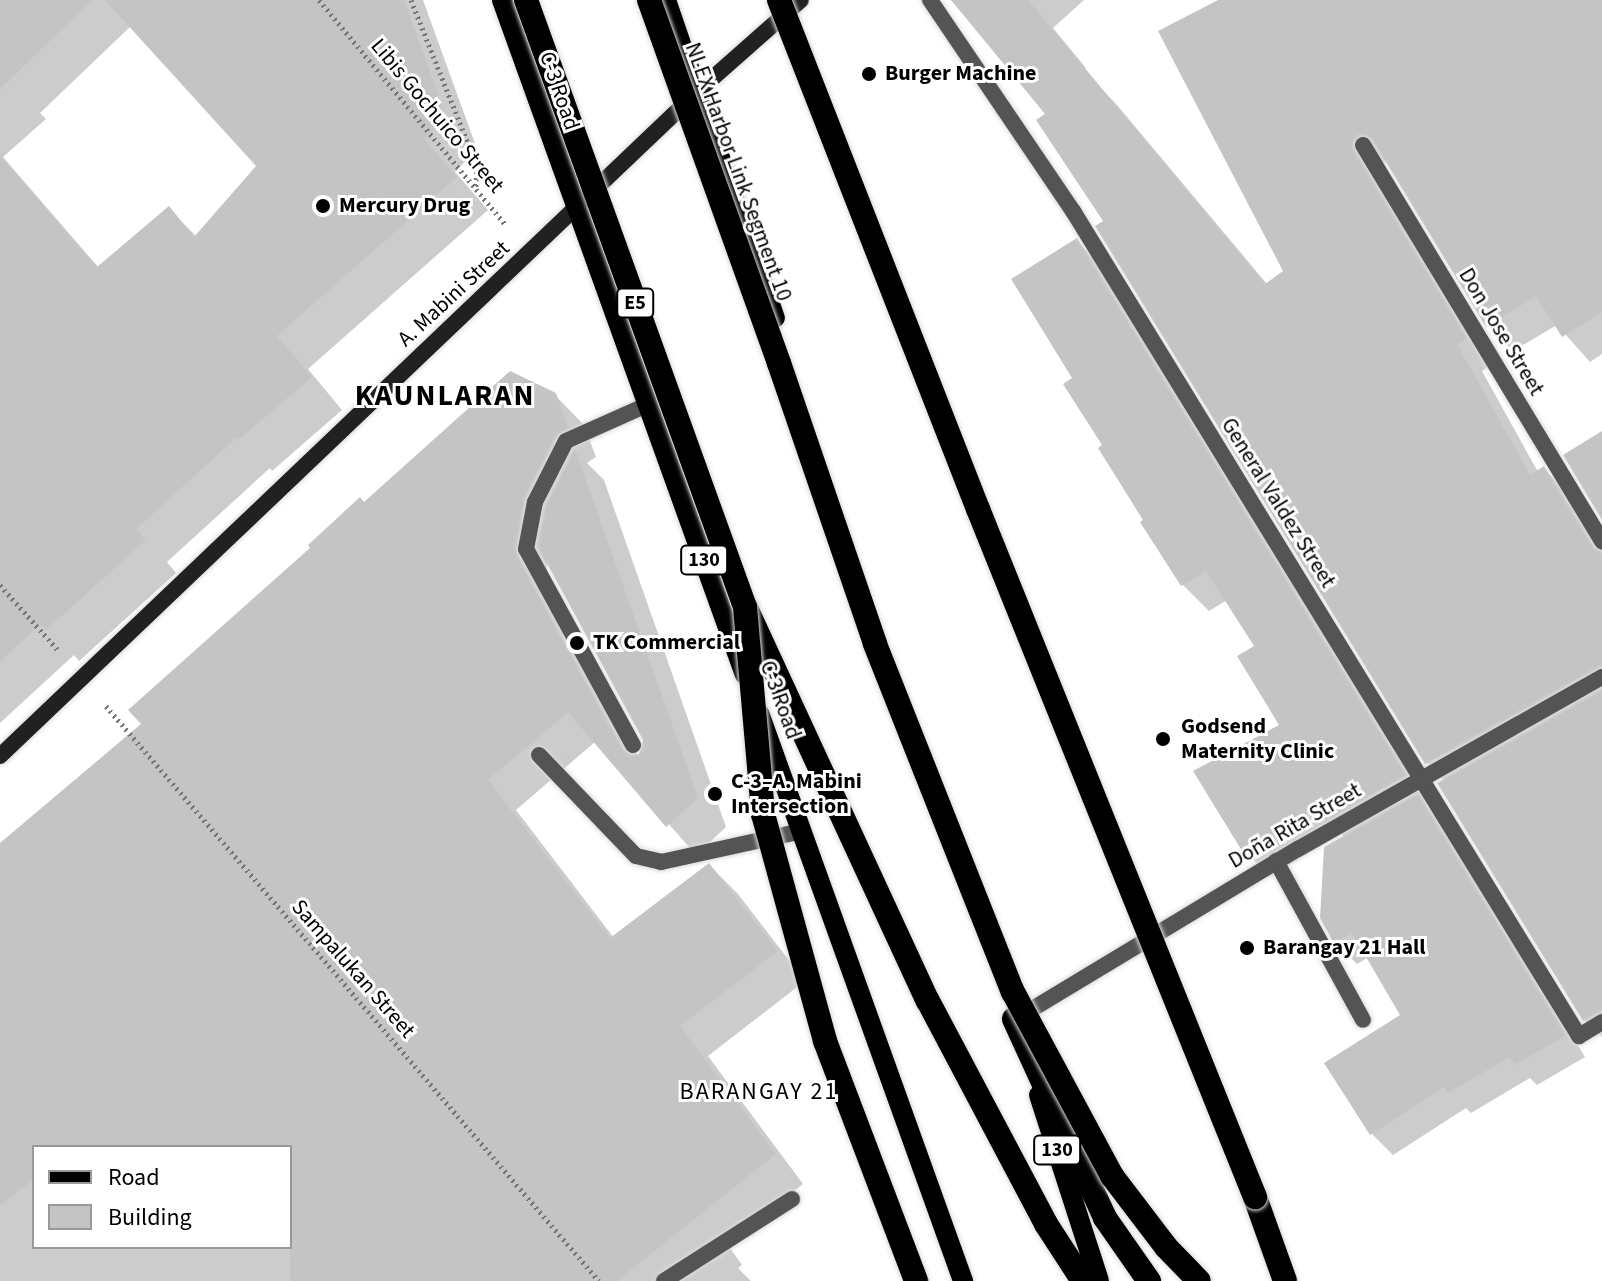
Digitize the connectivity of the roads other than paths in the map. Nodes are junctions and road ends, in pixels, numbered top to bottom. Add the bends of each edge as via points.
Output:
1 (502, 0) edge
2 (526, 0) edge
3 (649, 0) edge
4 (666, 0) edge
5 (779, 0) edge
6 (801, 0) edge
7 (930, 0) edge
8 (698, 91) junction
9 (1363, 145) dead end
10 (576, 211) junction
11 (647, 405) junction
12 (1602, 541) edge
13 (745, 607) junction
14 (1602, 677) edge
15 (633, 745) dead end
16 (539, 755) dead end
17 (0, 756) edge
18 (1422, 779) junction
19 (802, 831) junction
20 (1276, 861) junction
21 (1014, 1019) junction
22 (1363, 1020) dead end
23 (1602, 1022) edge
24 (792, 1199) dead end
25 (664, 1281) edge
26 (916, 1281) edge
27 (963, 1281) edge
28 (1083, 1281) edge
29 (1099, 1281) edge
30 (1149, 1281) edge
31 (1199, 1281) edge
32 (1285, 1281) edge

1 - 10 main road, C-3 Road / 130
2 - 13 highway, E5, bridge
3 - 31 highway, NLEX Harbor Link Segment 10, bridge via 875,644 1013,992 1112,1176
4 - 8 main road, 130
5 - 32 highway, bridge
6 - 8 main road, A. Mabini Street
7 - 18 street, General Valdez Street via 1073,211
8 - 10 main road, A. Mabini Street
8 - 21 main road, 130
9 - 12 street, Don Jose Street
10 - 11 main road, C-3 Road / 130
10 - 17 main road, A. Mabini Street
11 - 15 street via 566,441 535,502 526,549
11 - 19 main road, C-3 Road / 130
13 - 26 highway, bridge via 763,814 825,1041
13 - 28 highway via 928,1001 1046,1224
14 - 18 street, Doña Rita Street
16 - 19 street via 636,856 661,862
18 - 20 street, Doña Rita Street
18 - 23 street, General Valdez Street via 1579,1036
19 - 27 main road, C-3 Road / 130
20 - 21 street, Doña Rita Street
20 - 22 street
21 - 29 main road, 130
21 - 30 highway via 1105,1218
24 - 25 street

